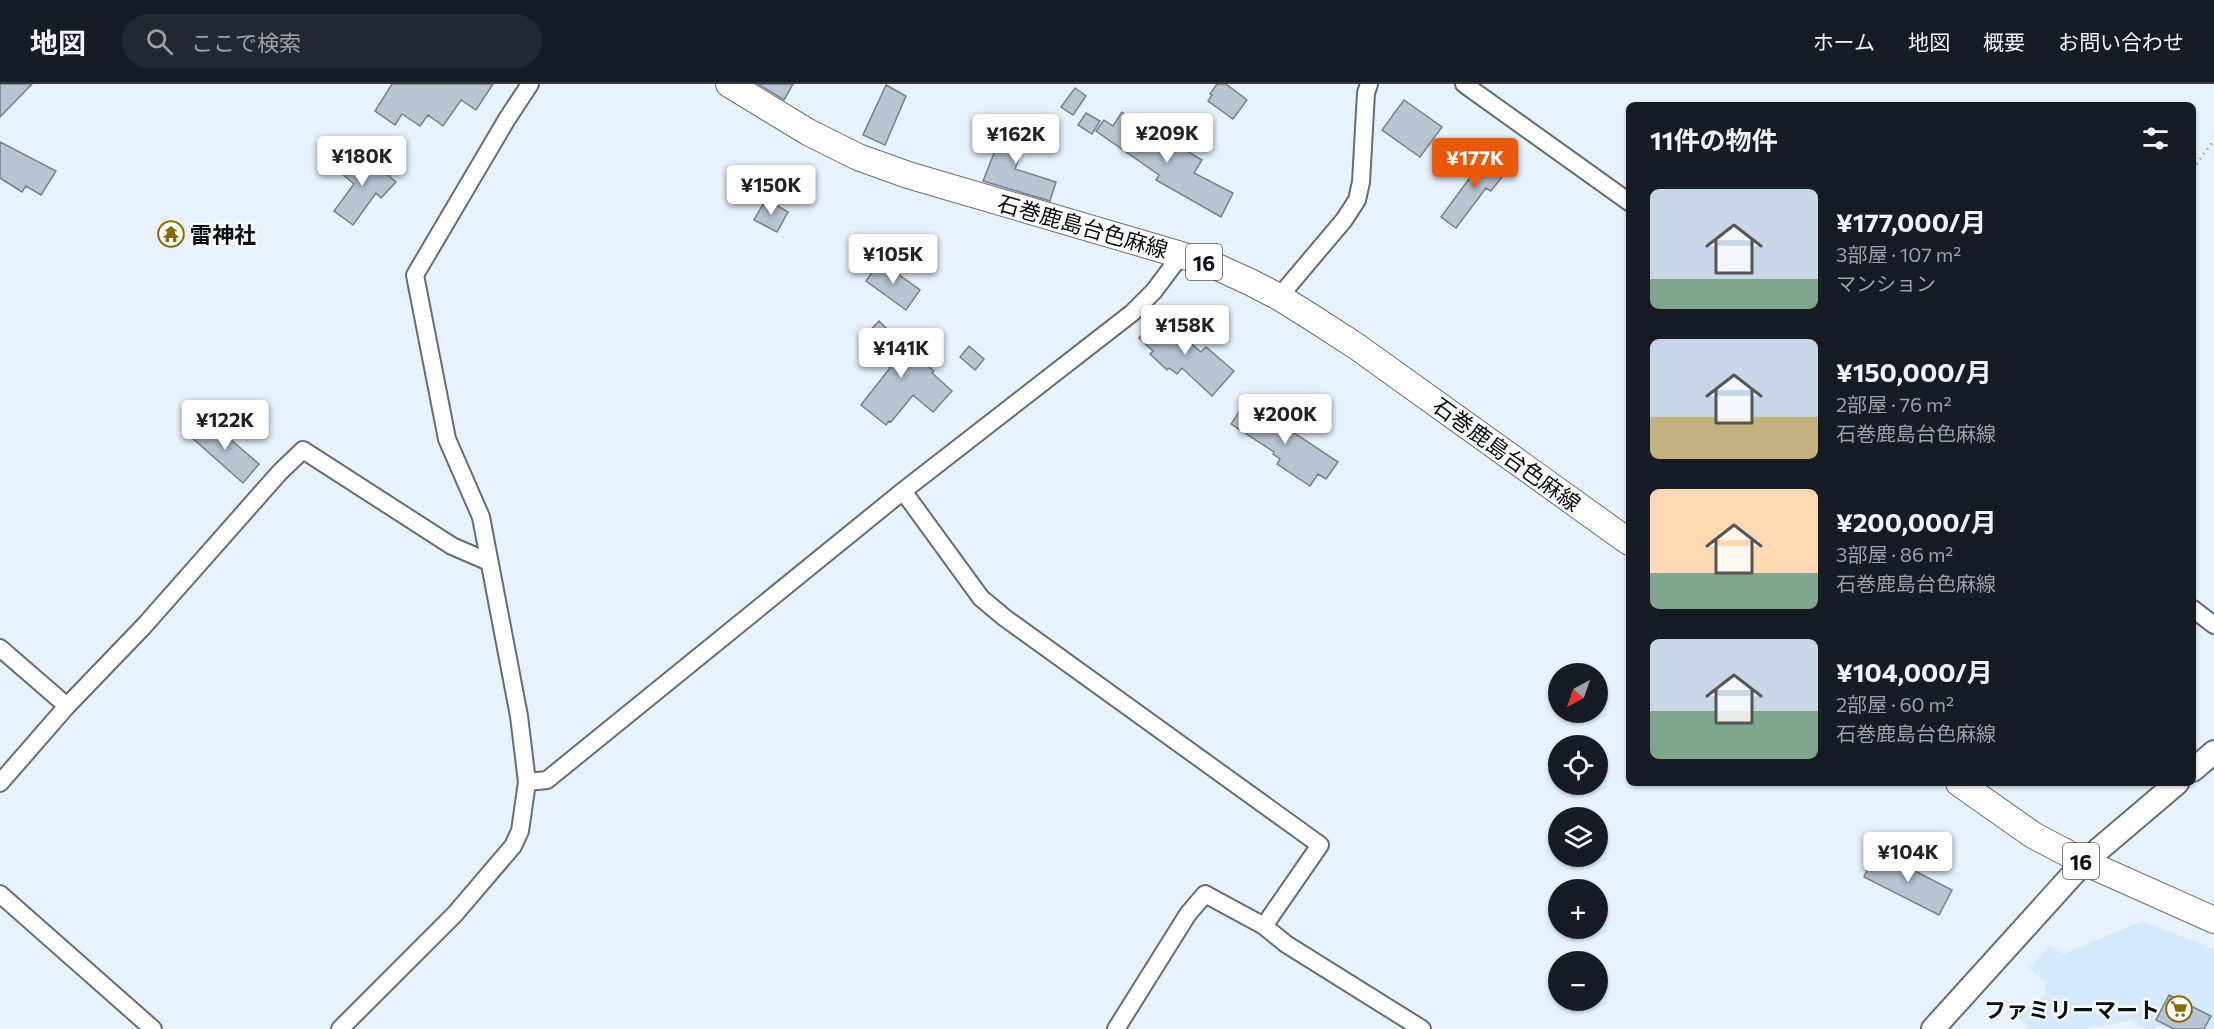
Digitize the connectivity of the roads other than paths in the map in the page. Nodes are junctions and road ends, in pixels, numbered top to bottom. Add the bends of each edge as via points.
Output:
1 (530, 84) edge
2 (729, 84) edge
3 (1369, 84) edge
4 (1464, 84) edge
5 (1626, 200) edge
6 (1181, 255) junction
7 (1279, 297) junction
8 (903, 491) junction
9 (1626, 540) edge
10 (489, 562) junction
11 (2196, 611) edge
12 (2214, 625) edge
13 (0, 648) edge
14 (67, 706) junction
15 (2214, 752) edge
16 (2196, 767) edge
17 (526, 782) junction
18 (0, 783) edge
19 (1963, 786) edge
20 (2174, 786) edge
21 (2084, 862) junction
22 (0, 894) edge
23 (2214, 920) edge
24 (1264, 926) junction
25 (153, 1029) edge
26 (340, 1029) edge
27 (1116, 1029) edge
28 (1422, 1029) edge
29 (1933, 1029) edge

1 - 10 street via 416,275 447,439 481,517
2 - 6 main road, 石巻鹿島台色麻線 / 16 via 858,157
3 - 7 street via 1358,200
4 - 5 street
6 - 7 main road, 石巻鹿島台色麻線 / 16 via 1215,266
6 - 8 street via 1132,313
7 - 9 main road, 石巻鹿島台色麻線 / 16 via 1356,346
8 - 17 street via 547,780
8 - 24 street via 981,598 1320,845
10 - 14 street via 452,546 303,450
10 - 17 street via 519,716
11 - 12 street
13 - 14 street
14 - 18 street
15 - 16 main road
17 - 26 street via 520,831 513,846 454,914
19 - 21 main road, 16 via 2033,835
20 - 21 main road
21 - 23 main road, 16
21 - 29 main road
22 - 25 street
24 - 27 street via 1205,894 1188,914
24 - 28 street via 1286,944

